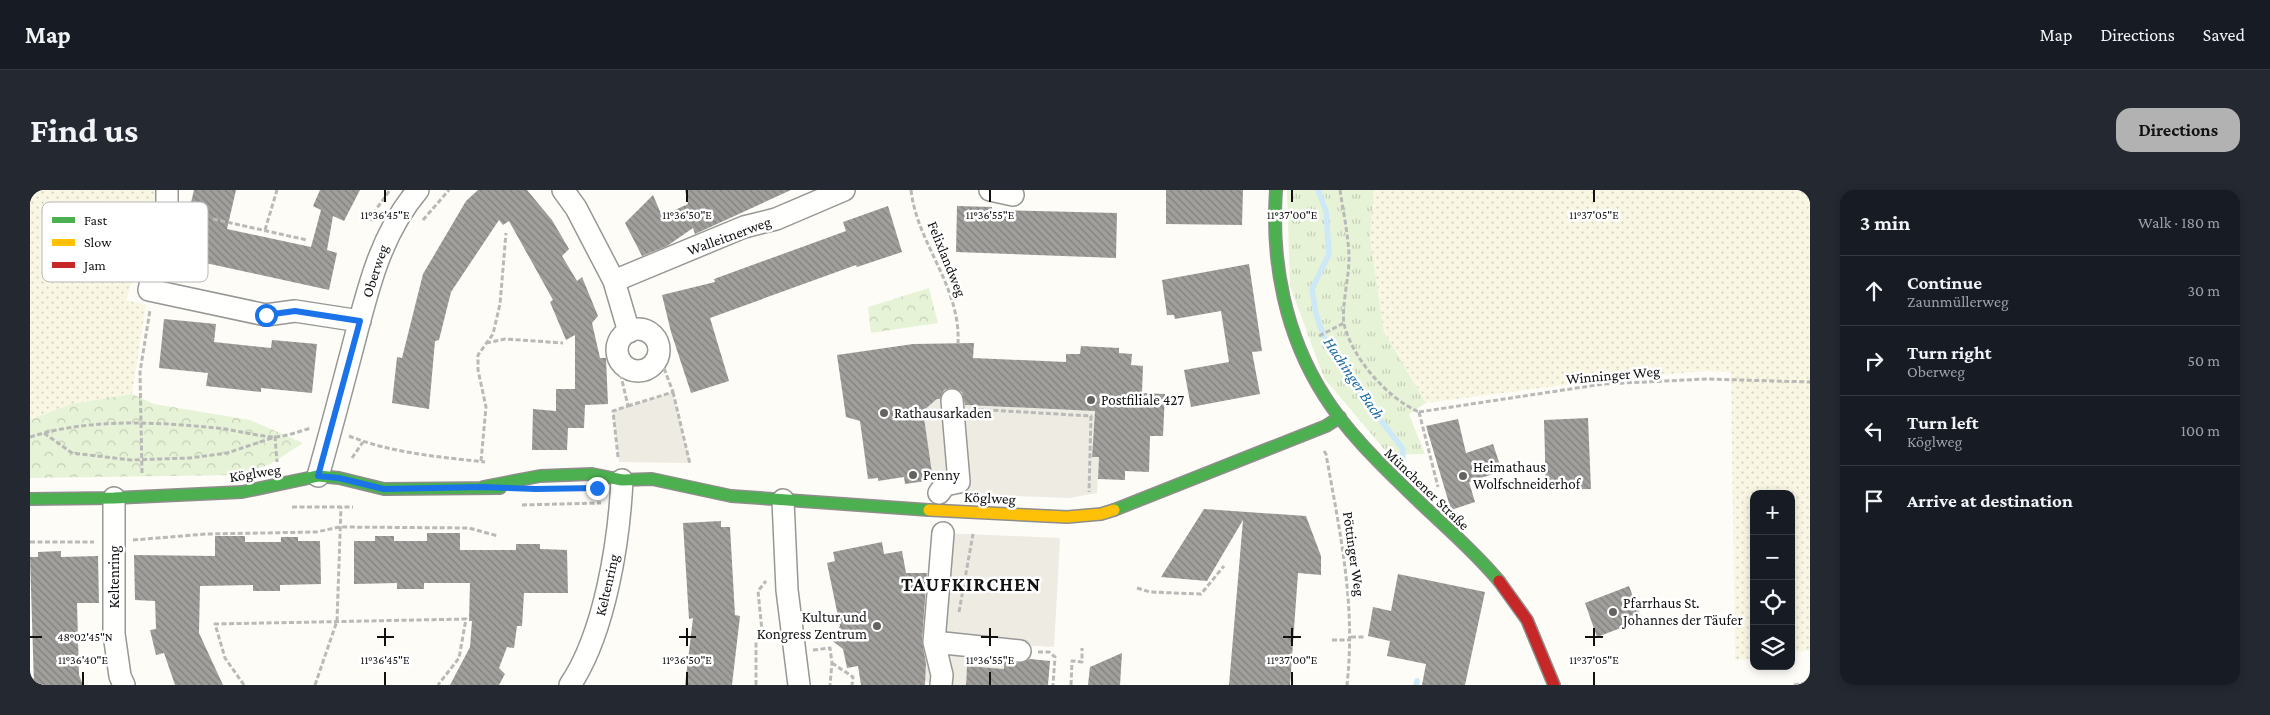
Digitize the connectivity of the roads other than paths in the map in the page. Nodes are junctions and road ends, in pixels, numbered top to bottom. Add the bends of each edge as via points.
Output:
1 (418, 190) edge
2 (563, 190) edge
3 (844, 190) edge
4 (990, 190) edge
5 (1276, 190) edge
6 (1013, 195) dead end
7 (614, 281) junction
8 (152, 282) edge
9 (360, 321) junction
10 (629, 332) junction
11 (953, 404) road end
12 (1340, 417) junction
13 (621, 471) junction
14 (318, 476) junction
15 (482, 487) junction
16 (597, 488) dead end
17 (536, 489) dead end
18 (939, 493) dead end
19 (114, 498) junction
20 (30, 499) edge
21 (783, 500) junction
22 (943, 533) dead end
23 (947, 639) junction
24 (1026, 651) road end
25 (941, 680) edge
26 (124, 685) edge
27 (570, 685) edge
28 (799, 685) edge
29 (1554, 685) edge

1 - 9 street, Oberweg via 396,218 383,245
2 - 7 street via 576,208
3 - 7 street, Walleitnerweg
4 - 6 street
5 - 12 street, Münchener Straße via 1274,237 1278,282 1285,309 1320,391
7 - 10 street
8 - 9 street via 150,290 266,315 295,311
9 - 14 street, Oberweg
10 - 10 street via 619,341 617,355 624,366 636,371 648,369 659,355 658,341 648,332 635,329
11 - 18 street via 959,482 945,486
12 - 21 street, Köglweg via 1117,509 1088,516 960,512
12 - 29 street, Münchener Straße via 1371,455 1487,568 1515,600 1535,635
13 - 15 street, Köglweg via 540,476
13 - 16 street, Köglweg
13 - 21 street, Köglweg via 731,496
13 - 27 street, Keltenring via 617,536 599,620 583,666
14 - 15 street, Köglweg via 384,489
14 - 19 street, Köglweg via 242,492
15 - 17 street, Köglweg
19 - 20 street, Köglweg
19 - 26 street, Keltenring via 114,634
21 - 28 street via 787,590
22 - 23 street
23 - 24 street
23 - 25 street

